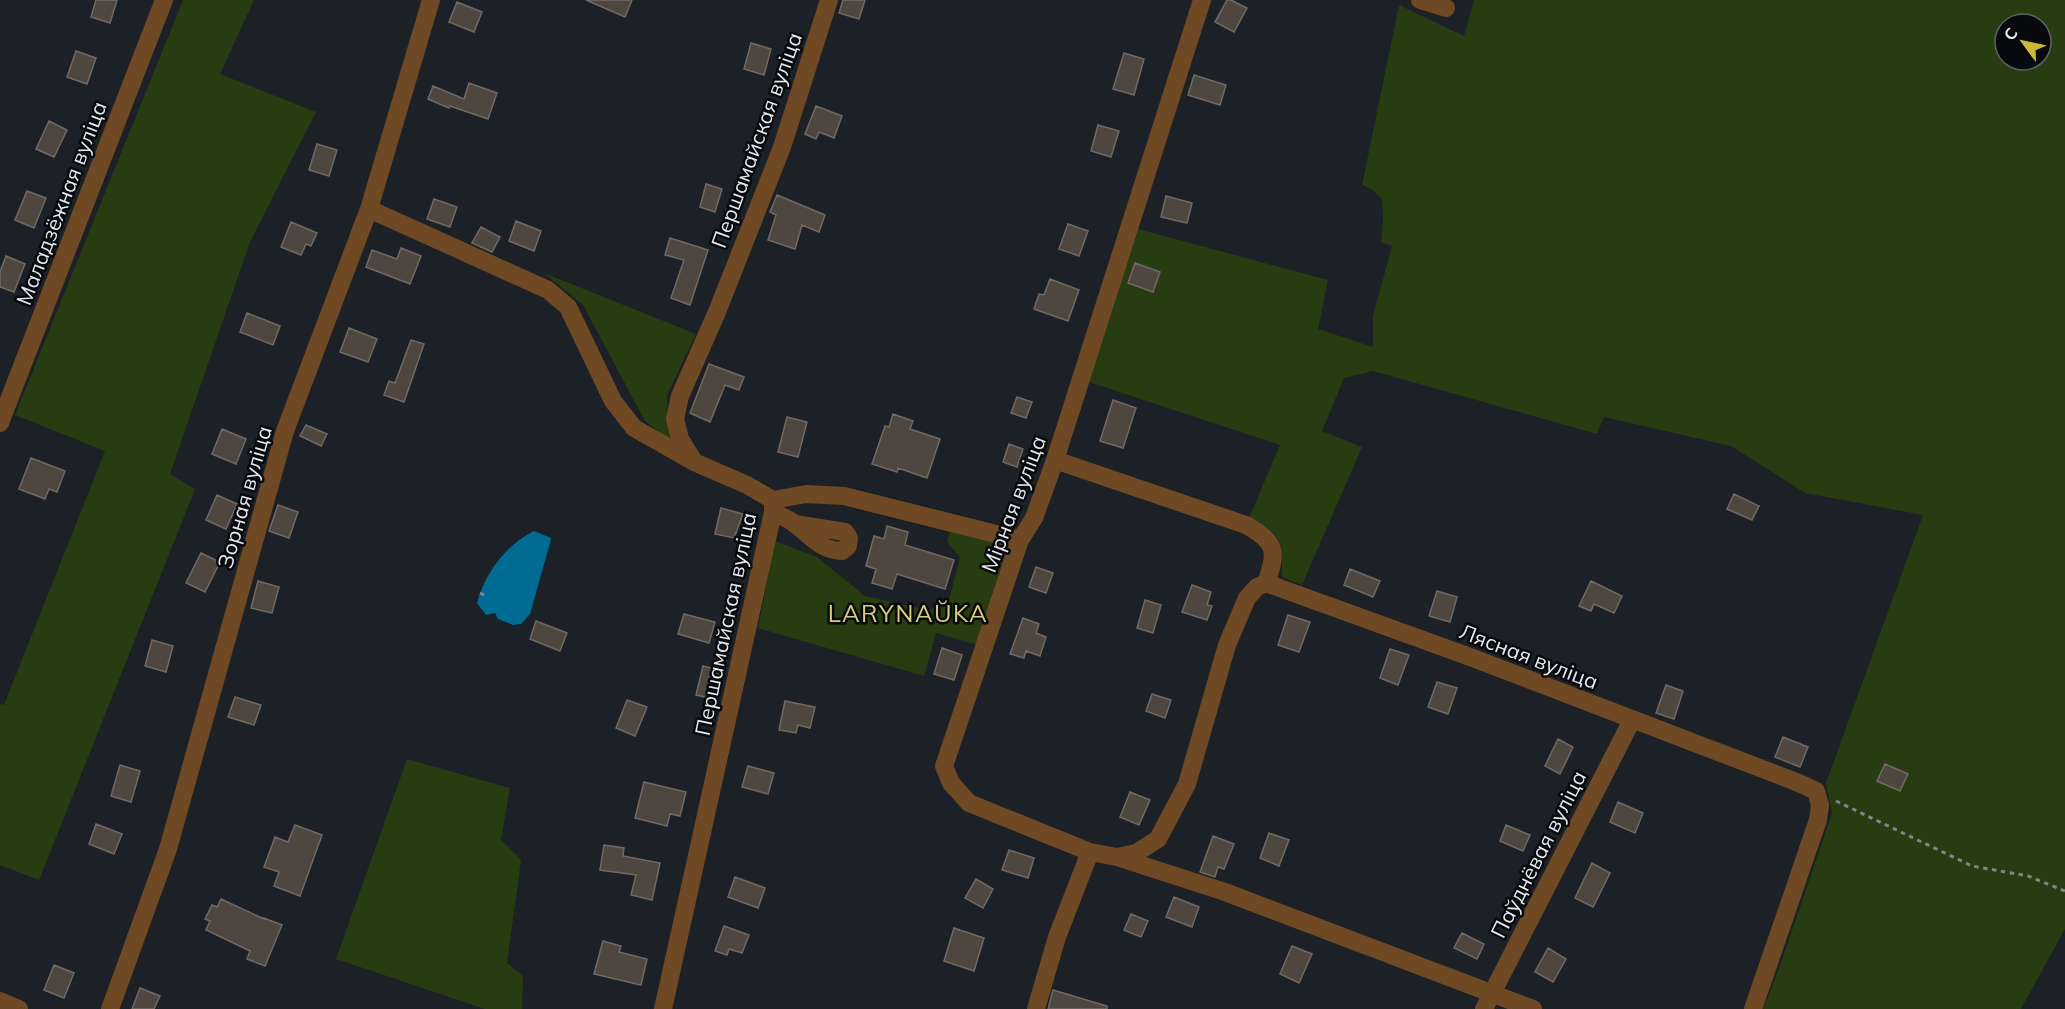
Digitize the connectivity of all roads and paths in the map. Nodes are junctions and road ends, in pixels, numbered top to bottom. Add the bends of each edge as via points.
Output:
1 (164, 0) edge
2 (431, 0) edge
3 (829, 0) edge
4 (1202, 0) edge
5 (1420, 0) edge
6 (1446, 8) dead end
7 (369, 208) junction
8 (0, 423) edge
9 (1055, 460) junction
10 (694, 462) junction
11 (773, 506) junction
12 (795, 524) dead end
13 (1020, 540) junction
14 (1266, 583) junction
15 (480, 593) dead end
16 (488, 597) dead end
17 (1632, 720) junction
18 (1816, 791) junction
19 (1090, 852) junction
20 (1117, 857) junction
21 (2065, 891) edge
22 (0, 1001) edge
23 (1488, 1001) edge
24 (20, 1009) edge
25 (110, 1009) edge
26 (663, 1009) edge
27 (1036, 1009) edge
28 (1533, 1009) edge
29 (1753, 1009) edge

1 - 8 street, Маладзёжная вуліца
2 - 7 street, Зорная вуліца
3 - 10 street, Першамайская вуліца via 782,147 680,396 675,419 680,439
4 - 9 street, Мірная вуліца
5 - 6 street
7 - 10 street via 548,290 568,307 613,401 634,428
7 - 25 street, Зорная вуліца via 285,431 168,849
9 - 13 street, Мірная вуліца via 1034,518
9 - 14 street via 1246,525 1264,536 1273,550
10 - 11 street, Першамайская вуліца via 747,485
11 - 12 street
11 - 13 street via 806,494 844,496
11 - 26 street, Першамайская вуліца
13 - 19 street, Мірная вуліца via 944,766 951,783 969,803
14 - 17 street, Лясная вуліца
14 - 20 street via 1247,598 1227,645 1187,784 1158,839 1136,853
15 - 16 path
17 - 18 street, Лясная вуліца
17 - 23 street, Паўднёвая вуліца
18 - 21 path via 1972,866 2028,876
18 - 29 street via 1820,805 1818,820
19 - 20 street
19 - 27 street via 1057,937
20 - 23 street via 1225,892
22 - 24 street
23 - 28 street

